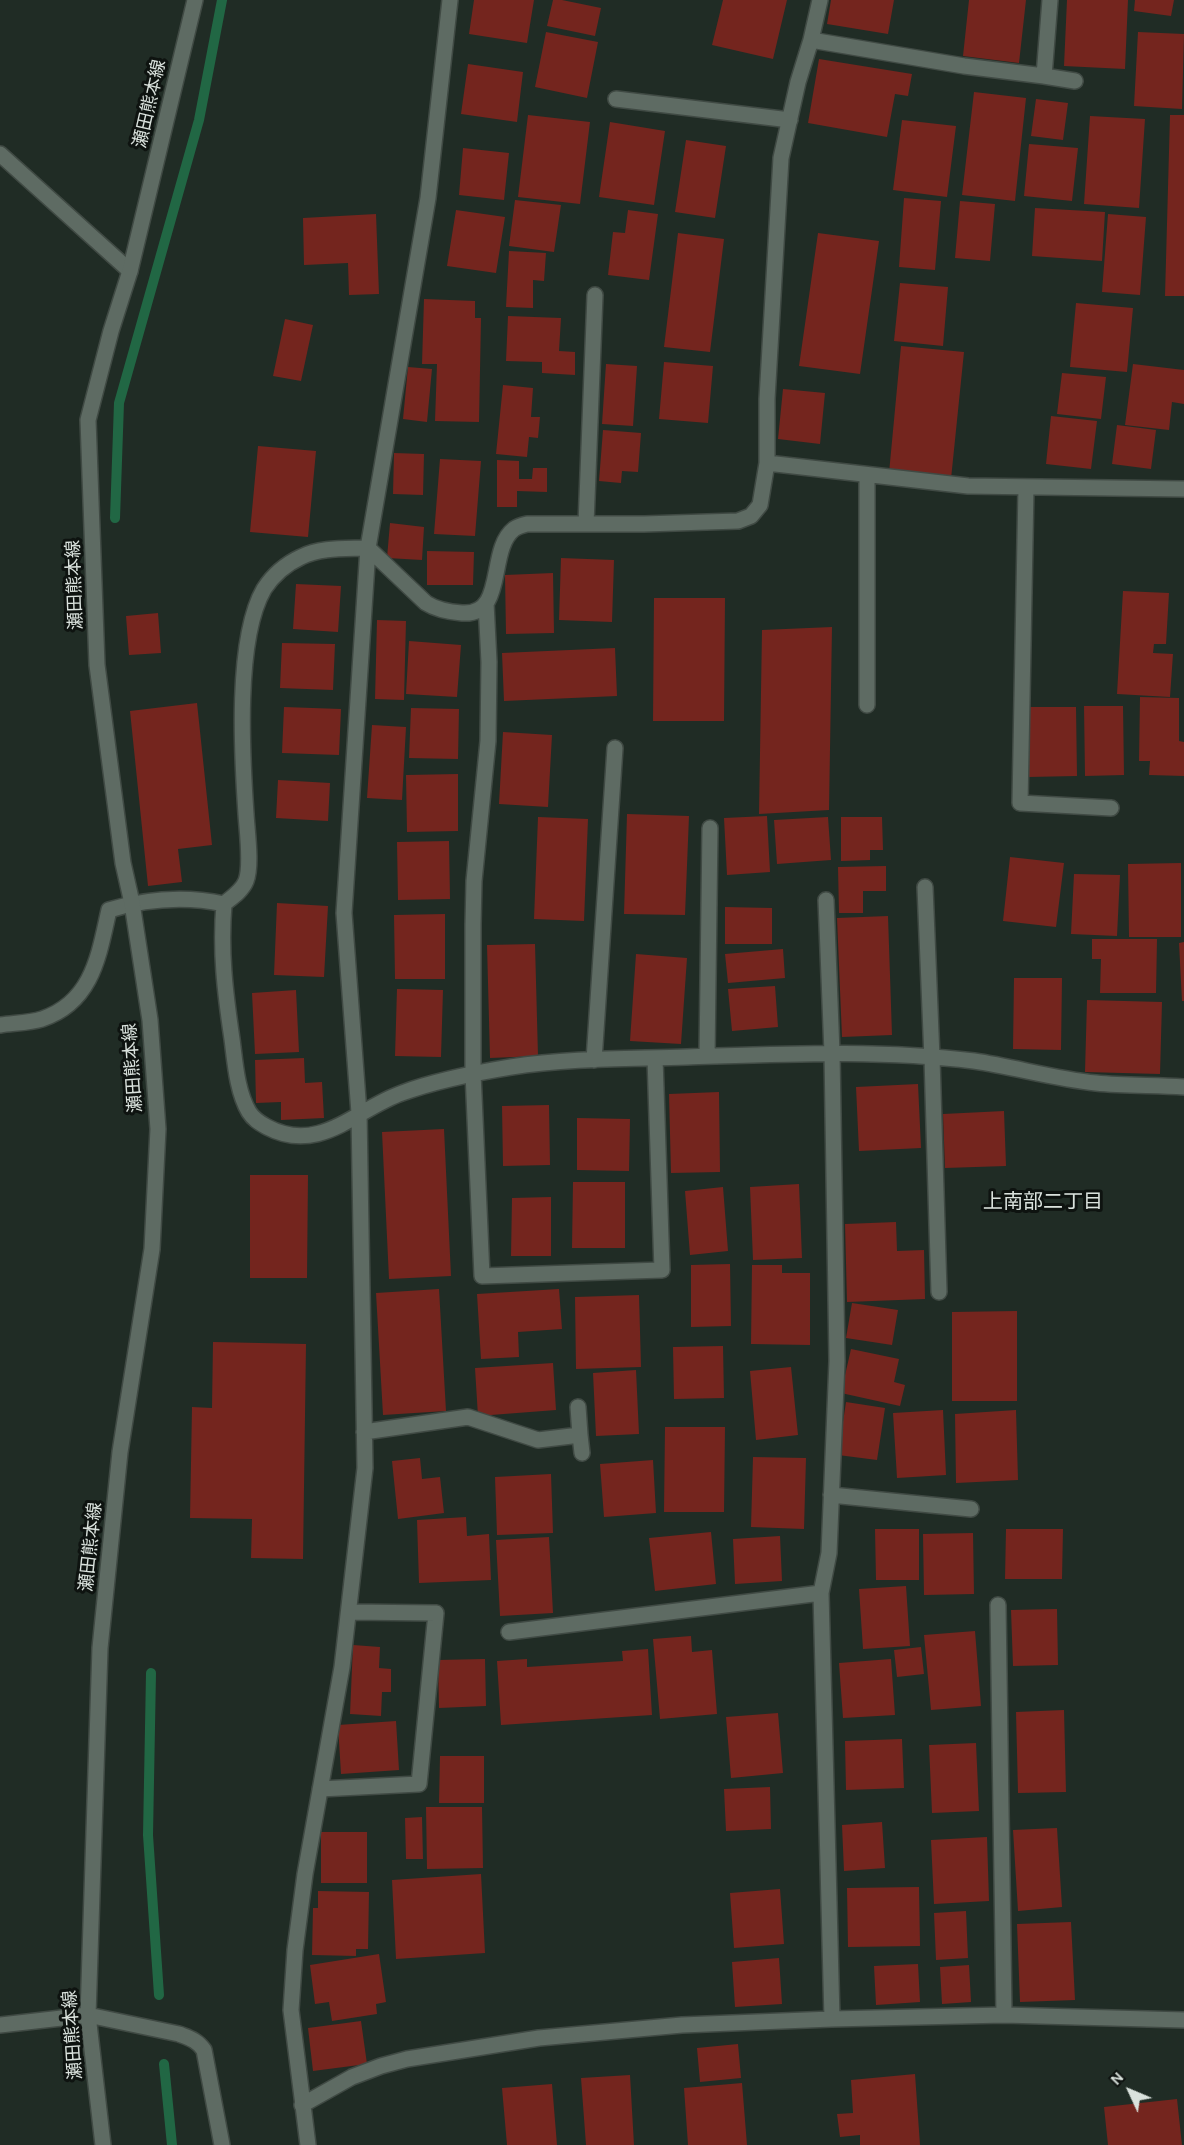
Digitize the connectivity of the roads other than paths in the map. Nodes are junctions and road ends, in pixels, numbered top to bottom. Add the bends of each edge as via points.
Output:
1 (195, 0) edge
2 (450, 0) edge
3 (820, 0) edge
4 (1050, 0) edge
5 (811, 40) junction
6 (1044, 76) junction
7 (1074, 81) dead end
8 (616, 99) dead end
9 (790, 120) junction
10 (0, 154) edge
11 (130, 272) junction
12 (595, 295) dead end
13 (767, 463) junction
14 (867, 475) junction
15 (1026, 487) junction
16 (1184, 489) edge
17 (585, 524) junction
18 (368, 548) junction
19 (486, 603) junction
20 (867, 705) dead end
21 (615, 748) dead end
22 (1111, 808) dead end
23 (710, 828) dead end
24 (925, 887) dead end
25 (826, 900) dead end
26 (132, 903) junction
27 (224, 904) junction
28 (0, 1025) edge
29 (832, 1053) junction
30 (707, 1056) junction
31 (655, 1058) junction
32 (933, 1058) junction
33 (594, 1060) junction
34 (473, 1073) junction
35 (1184, 1087) edge
36 (359, 1113) junction
37 (939, 1292) dead end
38 (578, 1407) dead end
39 (364, 1432) junction
40 (580, 1435) junction
41 (582, 1453) dead end
42 (831, 1495) junction
43 (971, 1509) dead end
44 (821, 1593) junction
45 (998, 1605) dead end
46 (350, 1612) junction
47 (509, 1632) dead end
48 (320, 1789) junction
49 (88, 2015) junction
50 (1004, 2015) junction
51 (832, 2019) junction
52 (1184, 2020) edge
53 (0, 2025) edge
54 (302, 2105) junction
55 (103, 2145) edge
56 (222, 2145) edge
57 (309, 2145) edge

1 - 11 street, 瀬田熊本線
2 - 18 street via 428,198
3 - 5 street
4 - 6 street
5 - 6 street
5 - 9 street
6 - 7 street
8 - 9 street
9 - 13 street via 782,158 767,399
10 - 11 street
11 - 26 street, 瀬田熊本線 via 88,420 97,665 123,863
12 - 17 street
13 - 14 street
13 - 17 street via 760,506 751,516 738,521
14 - 15 street via 968,486
14 - 20 street
15 - 16 street
15 - 22 street via 1020,803
17 - 19 street via 527,524 514,529 500,556
18 - 19 street via 436,609 473,614
18 - 27 street via 321,550 303,556 273,577 257,605 244,686 248,864 246,881
18 - 36 street via 344,913
19 - 34 street via 488,741 474,880
21 - 33 street
23 - 30 street
24 - 32 street
25 - 29 street
26 - 27 street via 203,900
26 - 28 street via 109,910 97,963 76,997 41,1020
26 - 49 street, 瀬田熊本線 via 150,1020 158,1129 152,1249 120,1452 100,1648
27 - 36 street via 222,972 235,1062 249,1112 271,1130 299,1136 338,1128
29 - 30 street
29 - 32 street
29 - 42 street via 837,1361
30 - 31 street
31 - 33 street
31 - 34 street via 662,1270 482,1276
32 - 35 street via 974,1061 1094,1083
32 - 37 street
33 - 34 street
34 - 36 street via 401,1093
36 - 39 street
38 - 40 street
39 - 40 street via 468,1417 538,1440
39 - 46 street via 365,1468
40 - 41 street
42 - 43 street
42 - 44 street via 829,1553
44 - 47 street
44 - 51 street
45 - 50 street
46 - 48 street
46 - 48 street via 436,1613 419,1784
48 - 54 street via 295,1950 291,2010
49 - 53 street
49 - 55 street, 瀬田熊本線
49 - 56 street via 179,2034 199,2043 204,2050
50 - 51 street
50 - 52 street
51 - 54 street via 682,2025 539,2038 407,2059 352,2077
54 - 57 street

